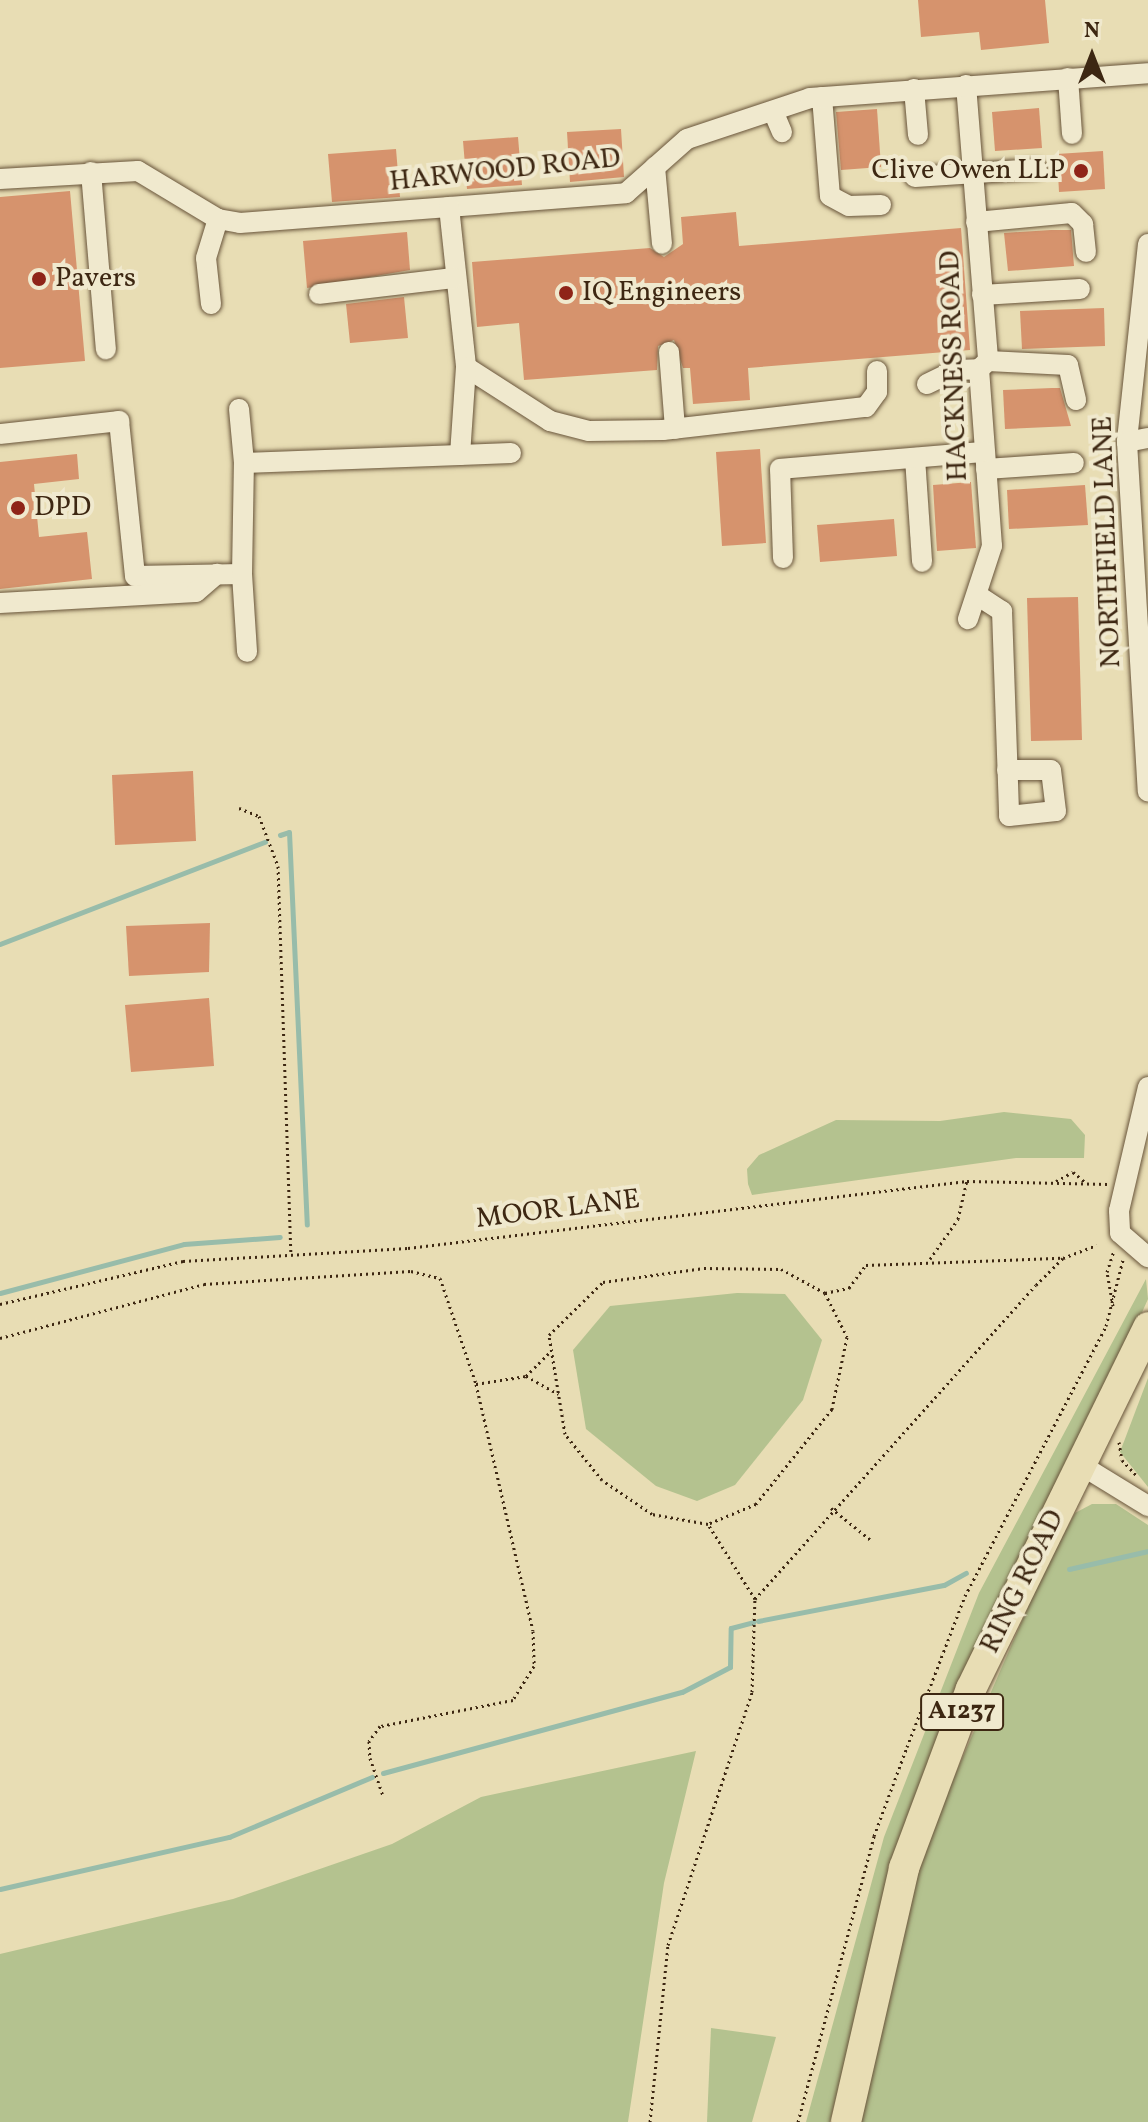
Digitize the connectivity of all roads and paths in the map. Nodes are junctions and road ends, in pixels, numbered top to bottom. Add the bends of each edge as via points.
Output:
1 (1148, 73) edge
2 (1068, 78) junction
3 (966, 85) junction
4 (914, 89) junction
5 (822, 97) junction
6 (773, 111) junction
7 (782, 132) dead end
8 (1072, 134) dead end
9 (918, 135) dead end
10 (655, 167) junction
11 (1037, 169) dead end
12 (91, 172) junction
13 (973, 174) junction
14 (915, 177) dead end
15 (0, 179) edge
16 (881, 205) dead end
17 (449, 207) junction
18 (218, 219) junction
19 (976, 222) junction
20 (662, 244) dead end
21 (1148, 244) edge
22 (1086, 252) dead end
23 (454, 278) junction
24 (1080, 289) dead end
25 (319, 294) dead end
26 (982, 295) junction
27 (211, 304) dead end
28 (106, 349) dead end
29 (669, 352) dead end
30 (984, 365) junction
31 (466, 367) junction
32 (877, 371) dead end
33 (927, 384) dead end
34 (1076, 400) dead end
35 (239, 409) dead end
36 (675, 429) junction
37 (0, 434) edge
38 (1148, 438) edge
39 (1127, 442) junction
40 (511, 453) dead end
41 (460, 455) junction
42 (915, 458) junction
43 (985, 460) junction
44 (244, 463) junction
45 (1074, 463) dead end
46 (783, 558) dead end
47 (922, 562) dead end
48 (217, 574) junction
49 (242, 574) junction
50 (977, 595) junction
51 (0, 603) edge
52 (968, 619) dead end
53 (247, 652) dead end
54 (1007, 770) dead end
55 (1148, 791) edge
56 (239, 808) dead end
57 (1148, 1087) edge
58 (967, 1181) junction
59 (1053, 1182) junction
60 (1086, 1183) junction
61 (1124, 1186) junction
62 (1120, 1233) junction
63 (1097, 1245) dead end
64 (291, 1255) junction
65 (1148, 1257) edge
66 (1063, 1258) junction
67 (929, 1261) junction
68 (825, 1293) junction
69 (0, 1304) edge
70 (1113, 1307) junction
71 (1148, 1327) edge
72 (0, 1338) edge
73 (551, 1351) junction
74 (526, 1376) junction
75 (476, 1384) junction
76 (558, 1394) junction
77 (1119, 1432) dead end
78 (1081, 1465) junction
79 (1148, 1487) edge
80 (1148, 1506) edge
81 (831, 1508) junction
82 (708, 1524) junction
83 (872, 1541) dead end
84 (755, 1599) junction
85 (383, 1795) dead end
86 (650, 2122) edge
87 (798, 2122) edge
88 (846, 2122) edge

1 - 2 street, HARWOOD ROAD
2 - 3 street, HARWOOD ROAD
2 - 8 street
3 - 4 street, HARWOOD ROAD
3 - 13 street, HACKNESS ROAD
4 - 5 street, HARWOOD ROAD
4 - 9 street
5 - 6 street, HARWOOD ROAD
5 - 16 street via 830,196 849,206
6 - 7 street
6 - 10 street, HARWOOD ROAD via 740,127 701,132
10 - 17 street, HARWOOD ROAD via 626,193
10 - 20 street
11 - 13 street
12 - 15 street, HARWOOD ROAD
12 - 18 street, HARWOOD ROAD via 152,176
12 - 28 street
13 - 14 street
13 - 19 street, HACKNESS ROAD
17 - 18 street, HARWOOD ROAD via 240,223
17 - 23 street
18 - 27 street via 206,258
19 - 22 street via 1072,213 1083,224
19 - 26 street, HACKNESS ROAD
21 - 39 street, NORTHFIELD LANE
23 - 25 street
23 - 31 street
24 - 26 street
26 - 30 street, HACKNESS ROAD
29 - 36 street
30 - 33 street via 956,370
30 - 34 street via 1068,365
30 - 43 street, HACKNESS ROAD
31 - 36 street via 550,421
31 - 41 street
32 - 36 street via 877,392 866,407
35 - 44 street
37 - 48 street via 119,421 135,576
38 - 39 street
39 - 55 street, NORTHFIELD LANE
40 - 41 street
41 - 44 street
42 - 43 street
42 - 46 street via 780,469
42 - 47 street
43 - 45 street
43 - 50 street, HACKNESS ROAD via 992,546
44 - 49 street
48 - 49 street
48 - 51 street via 196,592
49 - 53 street
50 - 52 street, HACKNESS ROAD
50 - 54 street via 1002,611
56 - 64 path via 259,816 278,866
57 - 61 street
58 - 59 path, MOOR LANE
58 - 64 path, MOOR LANE via 408,1248
58 - 67 path via 958,1219
59 - 60 path, MOOR LANE
59 - 60 path via 1073,1172
60 - 61 path, MOOR LANE
61 - 62 street
62 - 65 street
62 - 70 path via 1125,1275
62 - 70 path via 1107,1272
63 - 66 path
64 - 69 path, MOOR LANE via 119,1271
66 - 67 path
66 - 81 path
67 - 68 path via 866,1265 849,1288
68 - 73 path via 781,1269 704,1268 603,1282 549,1335
68 - 82 path via 847,1337 832,1409 756,1504
70 - 87 path via 965,1596 874,1836
71 - 78 highway, RING ROAD / A1237
72 - 75 path via 204,1284 411,1271 440,1278 451,1294
73 - 74 path
73 - 76 path
74 - 75 path
74 - 76 path
75 - 85 path via 533,1631 534,1666 513,1700 380,1726 369,1741
76 - 82 path via 565,1434 602,1480 652,1514
77 - 79 path via 1122,1460
78 - 80 street
78 - 88 highway, RING ROAD / A1237 via 971,1689 904,1868
81 - 83 path
81 - 84 path
82 - 84 path
84 - 86 path via 752,1692 668,1945

